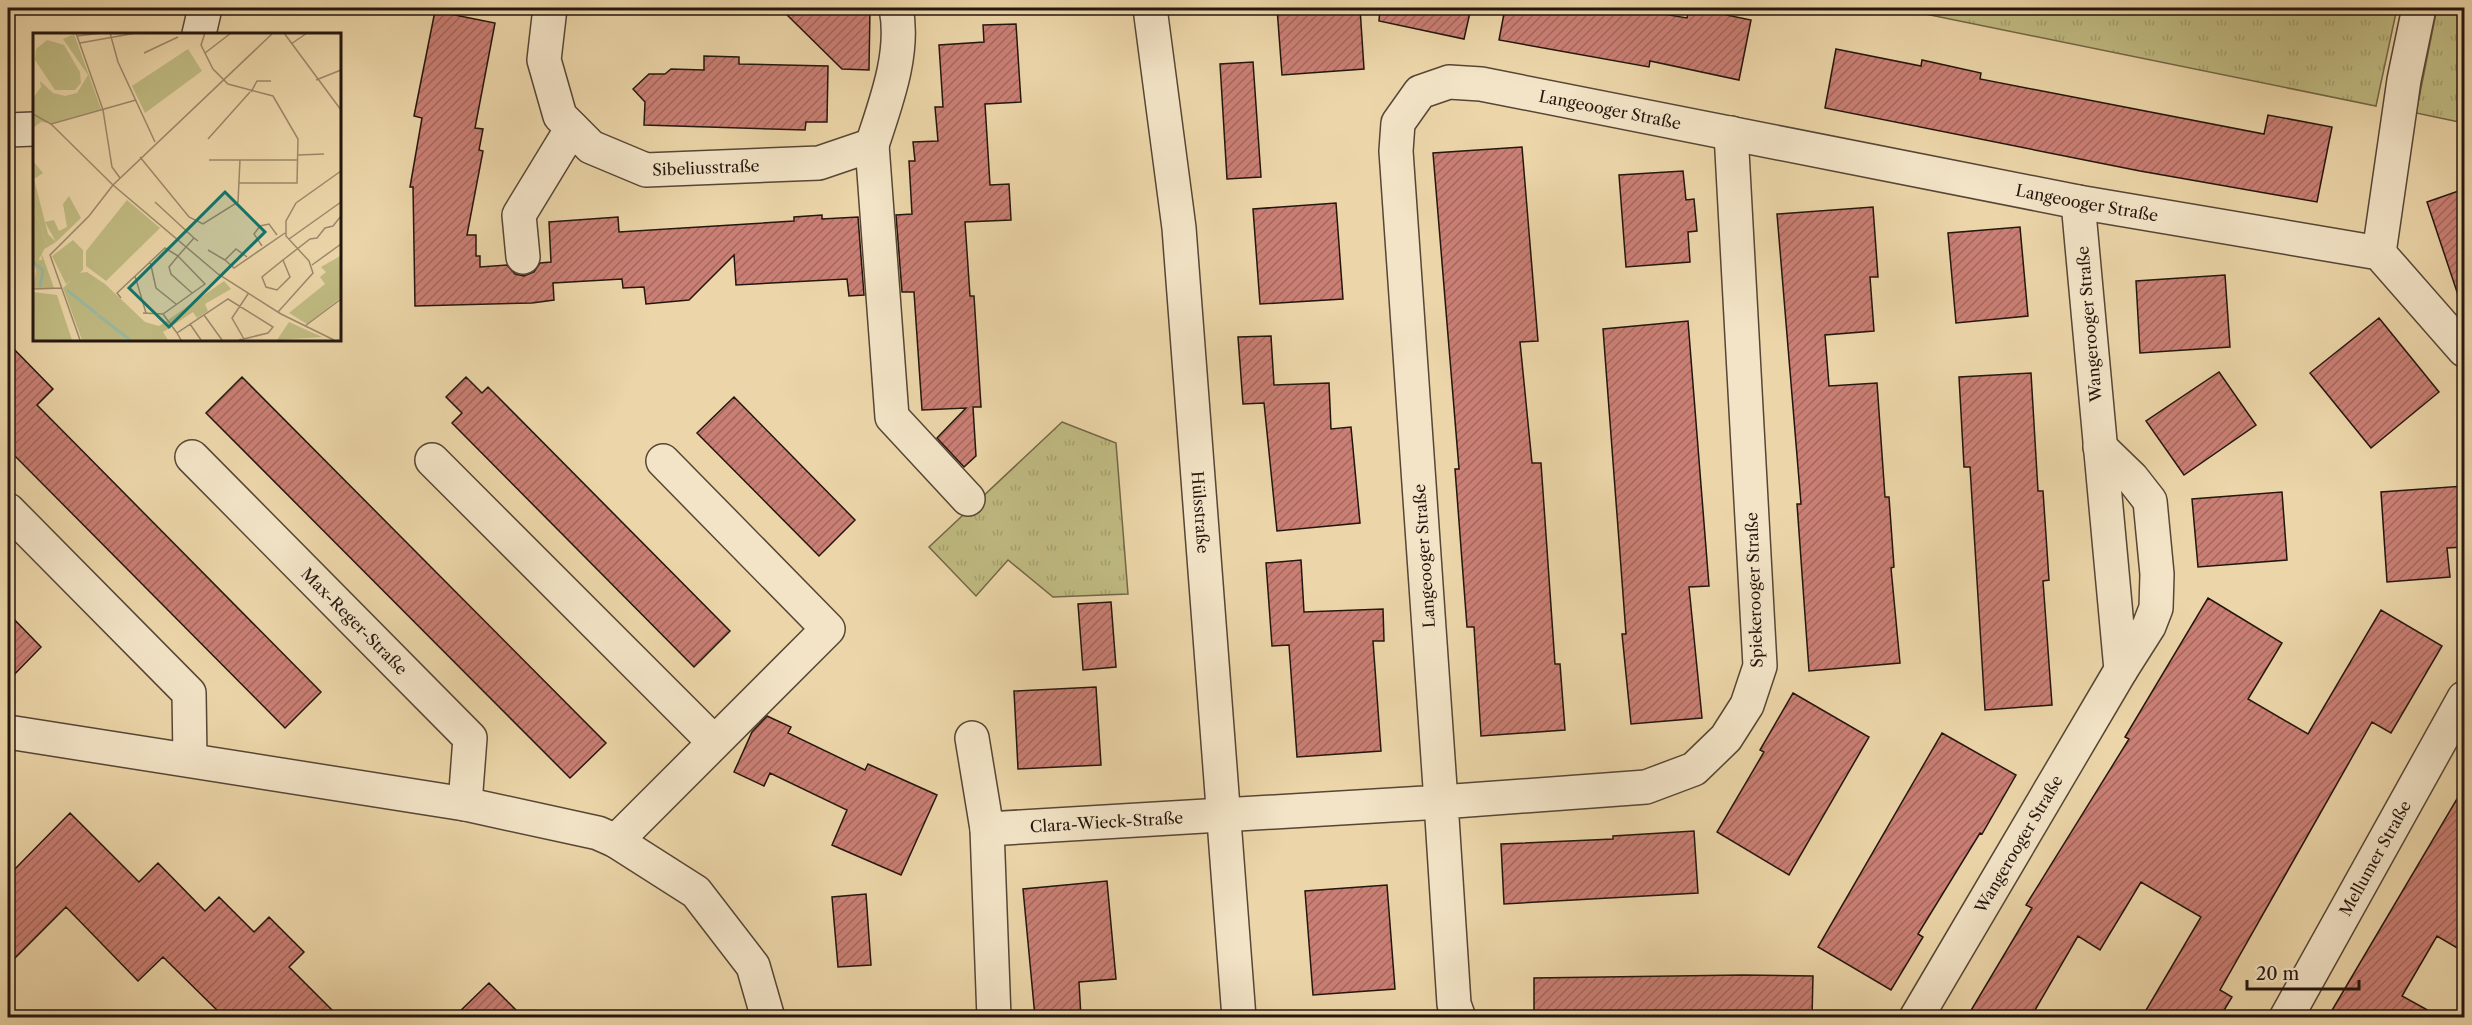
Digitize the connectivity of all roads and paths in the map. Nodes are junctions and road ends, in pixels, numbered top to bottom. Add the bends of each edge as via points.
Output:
1 (205, 8) edge
2 (550, 8) edge
3 (896, 8) edge
4 (1150, 8) edge
5 (2419, 8) edge
6 (199, 33) edge
7 (572, 128) junction
8 (33, 129) edge
9 (8, 130) edge
10 (1731, 133) junction
11 (872, 145) junction
12 (2078, 202) junction
13 (2379, 254) junction
14 (523, 257) dead end
15 (2464, 350) edge
16 (2100, 447) junction
17 (192, 457) dead end
18 (432, 460) dead end
19 (663, 460) dead end
20 (969, 499) dead end
21 (8, 510) edge
22 (2121, 670) junction
23 (2464, 698) edge
24 (8, 732) edge
25 (972, 738) dead end
26 (714, 741) junction
27 (190, 759) junction
28 (1441, 802) junction
29 (465, 804) junction
30 (1225, 816) junction
31 (987, 829) junction
32 (616, 841) junction
33 (768, 1017) edge
34 (994, 1017) edge
35 (1239, 1017) edge
36 (1459, 1017) edge
37 (1916, 1017) edge
38 (2286, 1017) edge

1 - 6 street
2 - 7 street, Sibeliusstraße via 544,60 560,116
3 - 11 street via 899,22 891,87
4 - 30 street, Hülsstraße via 1179,228
5 - 13 street via 2404,80
7 - 11 street, Sibeliusstraße via 591,147 646,170 819,163
7 - 14 street via 519,215
8 - 9 street
10 - 12 street, Langeooger Straße
10 - 28 street, Spiekerooger Straße via 1760,666 1747,705 1725,738 1694,769 1646,787
10 - 28 street, Langeooger Straße via 1481,84 1449,82 1420,92 1398,123 1396,151
11 - 20 street via 892,417
12 - 13 street, Langeooger Straße
12 - 16 street, Wangerooger Straße
13 - 15 street
16 - 22 street, Wangerooger Straße
16 - 22 street, Wangerooger Straße via 2150,501 2157,574 2156,608 2150,626
17 - 29 street, Max-Reger-Straße via 470,738
18 - 26 street
19 - 26 street via 828,629
21 - 27 street via 189,693
22 - 37 street, Wangerooger Straße
23 - 38 street, Mellumer Straße
24 - 27 street
25 - 31 street
26 - 32 street
27 - 29 street
28 - 30 street
28 - 36 street, Langeooger Straße via 1454,1004
29 - 32 street via 598,833
30 - 31 street, Clara-Wieck-Straße
30 - 35 street, Hülsstraße
31 - 34 street
32 - 33 street via 696,892 753,966

